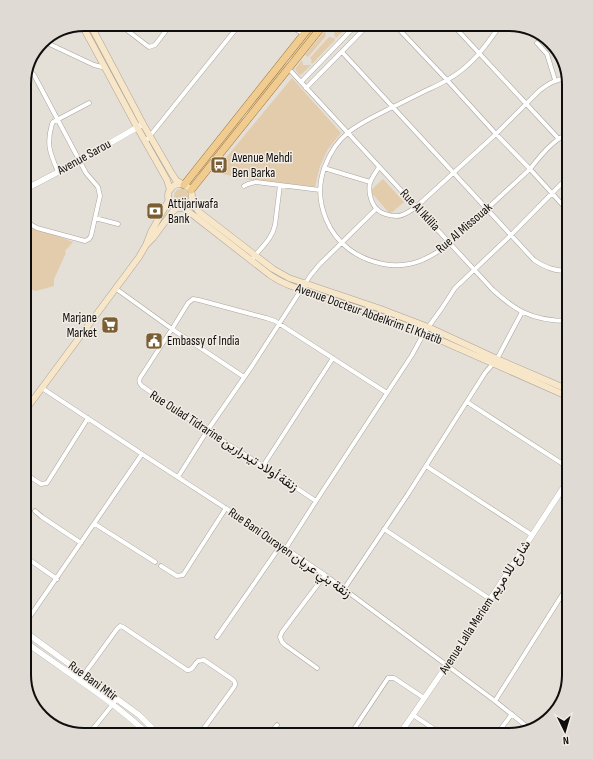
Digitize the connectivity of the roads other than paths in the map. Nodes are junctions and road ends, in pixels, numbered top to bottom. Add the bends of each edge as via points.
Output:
1 (85, 31) edge
2 (94, 31) edge
3 (128, 31) edge
4 (166, 31) edge
5 (234, 31) edge
6 (299, 31) edge
7 (306, 31) edge
8 (319, 31) edge
9 (350, 31) edge
10 (362, 31) edge
11 (401, 31) edge
12 (459, 31) edge
13 (496, 31) edge
14 (304, 34) junction
15 (538, 43) dead end
16 (50, 44) edge
17 (342, 52) junction
18 (480, 53) junction
19 (105, 68) junction
20 (114, 69) junction
21 (289, 69) junction
22 (32, 73) edge
23 (562, 79) edge
24 (448, 80) junction
25 (555, 80) junction
26 (301, 82) junction
27 (306, 88) junction
28 (89, 103) dead end
29 (525, 104) junction
30 (393, 108) junction
31 (57, 120) junction
32 (143, 124) junction
33 (137, 127) junction
34 (347, 132) junction
35 (496, 134) junction
36 (562, 136) edge
37 (150, 137) junction
38 (558, 138) junction
39 (145, 142) junction
40 (79, 160) junction
41 (379, 167) junction
42 (324, 168) junction
43 (530, 169) junction
44 (58, 172) junction
45 (453, 173) junction
46 (370, 182) junction
47 (562, 183) edge
48 (183, 185) junction
49 (31, 186) edge
50 (244, 186) dead end
51 (280, 186) junction
52 (170, 190) junction
53 (191, 190) junction
54 (320, 190) junction
55 (552, 194) junction
56 (169, 200) junction
57 (192, 201) junction
58 (562, 205) edge
59 (416, 207) junction
60 (180, 208) junction
61 (376, 209) junction
62 (486, 209) junction
63 (96, 218) junction
64 (31, 224) edge
65 (118, 224) dead end
66 (511, 235) junction
67 (450, 243) junction
68 (342, 244) junction
69 (146, 245) junction
70 (255, 255) junction
71 (251, 261) junction
72 (474, 270) junction
73 (562, 271) edge
74 (304, 283) junction
75 (115, 288) junction
76 (301, 289) junction
77 (522, 312) junction
78 (562, 320) edge
79 (279, 323) junction
80 (428, 327) junction
81 (172, 329) junction
82 (424, 333) junction
83 (333, 358) junction
84 (495, 361) junction
85 (244, 377) junction
86 (562, 387) edge
87 (42, 388) junction
88 (387, 393) junction
89 (562, 394) edge
90 (31, 400) edge
91 (467, 402) junction
92 (88, 418) junction
93 (207, 431) junction
94 (142, 454) junction
95 (562, 463) edge
96 (263, 466) junction
97 (426, 466) junction
98 (178, 477) junction
99 (31, 478) edge
100 (562, 490) edge
101 (316, 501) junction
102 (226, 508) junction
103 (35, 511) dead end
104 (95, 524) junction
105 (384, 529) junction
106 (532, 535) junction
107 (81, 543) junction
108 (281, 545) junction
109 (286, 548) junction
110 (31, 561) edge
111 (154, 562) dead end
112 (161, 566) dead end
113 (325, 575) junction
114 (56, 579) junction
115 (344, 589) junction
116 (562, 595) edge
117 (490, 600) junction
118 (31, 615) edge
119 (31, 637) edge
120 (217, 637) dead end
121 (31, 647) edge
122 (447, 665) junction
123 (317, 668) dead end
124 (84, 675) junction
125 (80, 680) junction
126 (424, 698) junction
127 (117, 699) junction
128 (495, 701) junction
129 (113, 705) junction
130 (512, 714) junction
131 (413, 715) junction
132 (277, 725) dead end
133 (525, 725) edge
134 (94, 728) edge
135 (141, 728) edge
136 (153, 728) edge
137 (204, 728) edge
138 (275, 728) edge
139 (355, 728) edge
140 (404, 728) edge
141 (432, 728) edge
142 (501, 728) edge

1 - 19 main road
2 - 20 main road
3 - 4 street via 147,46 155,45
5 - 37 street
6 - 14 street
7 - 14 main road
8 - 21 main road
9 - 26 street
10 - 17 street
11 - 24 street
12 - 18 street
13 - 18 street, Rue Al Missouak
14 - 48 main road
15 - 25 street via 547,54
16 - 19 street
17 - 27 street
17 - 30 street
18 - 24 street, Rue Al Missouak
18 - 29 street
19 - 20 street
19 - 33 main road
20 - 32 main road
21 - 26 street, Rue Al Iklilia
21 - 53 main road
22 - 31 street
23 - 25 street
24 - 30 street, Rue Al Missouak
24 - 35 street
25 - 29 street via 546,84
26 - 27 street, Rue Al Iklilia
27 - 34 street, Rue Al Iklilia
28 - 31 street
29 - 35 street
29 - 38 street
30 - 34 street, Rue Al Missouak
30 - 45 street
31 - 40 street
31 - 44 street via 51,126 49,148
32 - 33 street, Avenue Sarou
32 - 37 main road
33 - 39 main road
33 - 40 street, Avenue Sarou
34 - 41 street, Rue Al Iklilia
34 - 42 street, Rue Al Missouak via 332,149
35 - 43 street
35 - 45 street
36 - 38 street
37 - 39 street
37 - 48 main road via 173,178
38 - 43 street, Rue Al Missouak
39 - 52 main road
40 - 44 street, Avenue Sarou
40 - 63 street via 98,187 100,194
41 - 46 street
41 - 59 street, Rue Al Iklilia
42 - 46 street
42 - 54 street, Rue Al Missouak
43 - 55 street
43 - 62 street, Rue Al Missouak
44 - 49 street, Avenue Sarou
45 - 59 street
45 - 62 street
46 - 61 street via 370,195
47 - 55 street
48 - 52 main road via 175,185
48 - 53 main road
50 - 51 street via 256,182
51 - 54 street
51 - 70 street via 275,228
52 - 56 main road
53 - 57 main road
54 - 68 street, Rue Al Missouak via 328,224
55 - 58 street
55 - 66 street
56 - 60 main road via 172,205
56 - 69 main road
57 - 60 main road
57 - 70 main road, Avenue Docteur Abdelkrim El Khatib via 199,212
59 - 61 street via 398,216
59 - 67 street, Rue Al Iklilia
60 - 69 main road via 171,214
60 - 71 main road, Avenue Docteur Abdelkrim El Khatib
61 - 68 street
62 - 66 street
62 - 67 street, Rue Al Missouak
63 - 64 street via 91,236 85,241
63 - 65 street
66 - 72 street
66 - 73 street via 541,265
67 - 68 street, Rue Al Missouak via 423,260 394,265 363,258
67 - 72 street, Rue Al Iklilia
68 - 74 street
69 - 75 main road
70 - 71 street
70 - 74 main road, Avenue Docteur Abdelkrim El Khatib via 281,274
71 - 76 main road, Avenue Docteur Abdelkrim El Khatib via 277,280
72 - 77 street, Rue Al Iklilia via 497,294
72 - 80 street via 455,288
74 - 76 street
74 - 80 main road, Avenue Docteur Abdelkrim El Khatib
75 - 81 street
75 - 87 main road
76 - 79 street
76 - 82 main road, Avenue Docteur Abdelkrim El Khatib
77 - 78 street, Rue Al Iklilia
77 - 84 street
79 - 81 street, Rue Oulad Tidrarine زنقة أولاد تيدرارين via 193,299
79 - 83 street, Rue Oulad Tidrarine زنقة أولاد تيدرارين
79 - 85 street
80 - 82 street
80 - 84 main road, Avenue Docteur Abdelkrim El Khatib
81 - 85 street
81 - 93 street, Rue Oulad Tidrarine زنقة أولاد تيدرارين via 139,382
82 - 84 main road, Avenue Docteur Abdelkrim El Khatib
82 - 88 street
83 - 88 street, Rue Oulad Tidrarine زنقة أولاد تيدرارين
83 - 96 street
84 - 86 main road, Avenue Docteur Abdelkrim El Khatib
84 - 89 main road, Avenue Docteur Abdelkrim El Khatib
84 - 91 street
85 - 93 street
87 - 90 main road
87 - 92 street, Rue Bani Ourayen زنقة بني عريان
88 - 101 street
91 - 95 street
91 - 97 street
92 - 94 street, Rue Bani Ourayen زنقة بني عريان
92 - 99 street via 47,483 40,484
93 - 96 street, Rue Oulad Tidrarine زنقة أولاد تيدرارين
93 - 98 street
94 - 98 street, Rue Bani Ourayen زنقة بني عريان
94 - 104 street
96 - 101 street, Rue Oulad Tidrarine زنقة أولاد تيدرارين
97 - 105 street
97 - 106 street
98 - 102 street, Rue Bani Ourayen زنقة بني عريان
100 - 106 street, Avenue Lalla Meriem شارع للا مريم
101 - 109 street
102 - 108 street, Rue Bani Ourayen زنقة بني عريان
102 - 112 street via 183,575 177,576
103 - 107 street
104 - 107 street
104 - 111 street
105 - 115 street
105 - 117 street
106 - 117 street, Avenue Lalla Meriem شارع للا مريم
107 - 114 street
108 - 109 street, Rue Bani Ourayen زنقة بني عريان
108 - 120 street
109 - 113 street, Rue Bani Ourayen زنقة بني عريان
110 - 114 street
113 - 115 street, Rue Bani Ourayen زنقة بني عريان
113 - 123 street via 280,637 285,645
114 - 118 street
115 - 122 street, Rue Bani Ourayen زنقة بني عريان
116 - 128 street
117 - 122 street, Avenue Lalla Meriem شارع للا مريم
119 - 124 street, Rue Bani Mtir
121 - 125 street, Rue Bani Mtir
122 - 126 street, Avenue Lalla Meriem شارع للا مريم
122 - 128 street, Rue Bani Ourayen زنقة بني عريان
124 - 125 street
124 - 127 street, Rue Bani Mtir
124 - 137 street via 120,626 187,670 192,670 198,661 204,660 235,682
125 - 129 street, Rue Bani Mtir
126 - 131 street, Avenue Lalla Meriem شارع للا مريم
126 - 139 street via 394,678 388,678
127 - 129 street
127 - 136 street, Rue Bani Mtir
128 - 130 street, Rue Bani Ourayen زنقة بني عريان
129 - 134 street
129 - 135 street, Rue Bani Mtir
130 - 133 street, Rue Bani Ourayen زنقة بني عريان
130 - 142 street
131 - 140 street, Avenue Lalla Meriem شارع للا مريم
131 - 141 street
132 - 138 street

